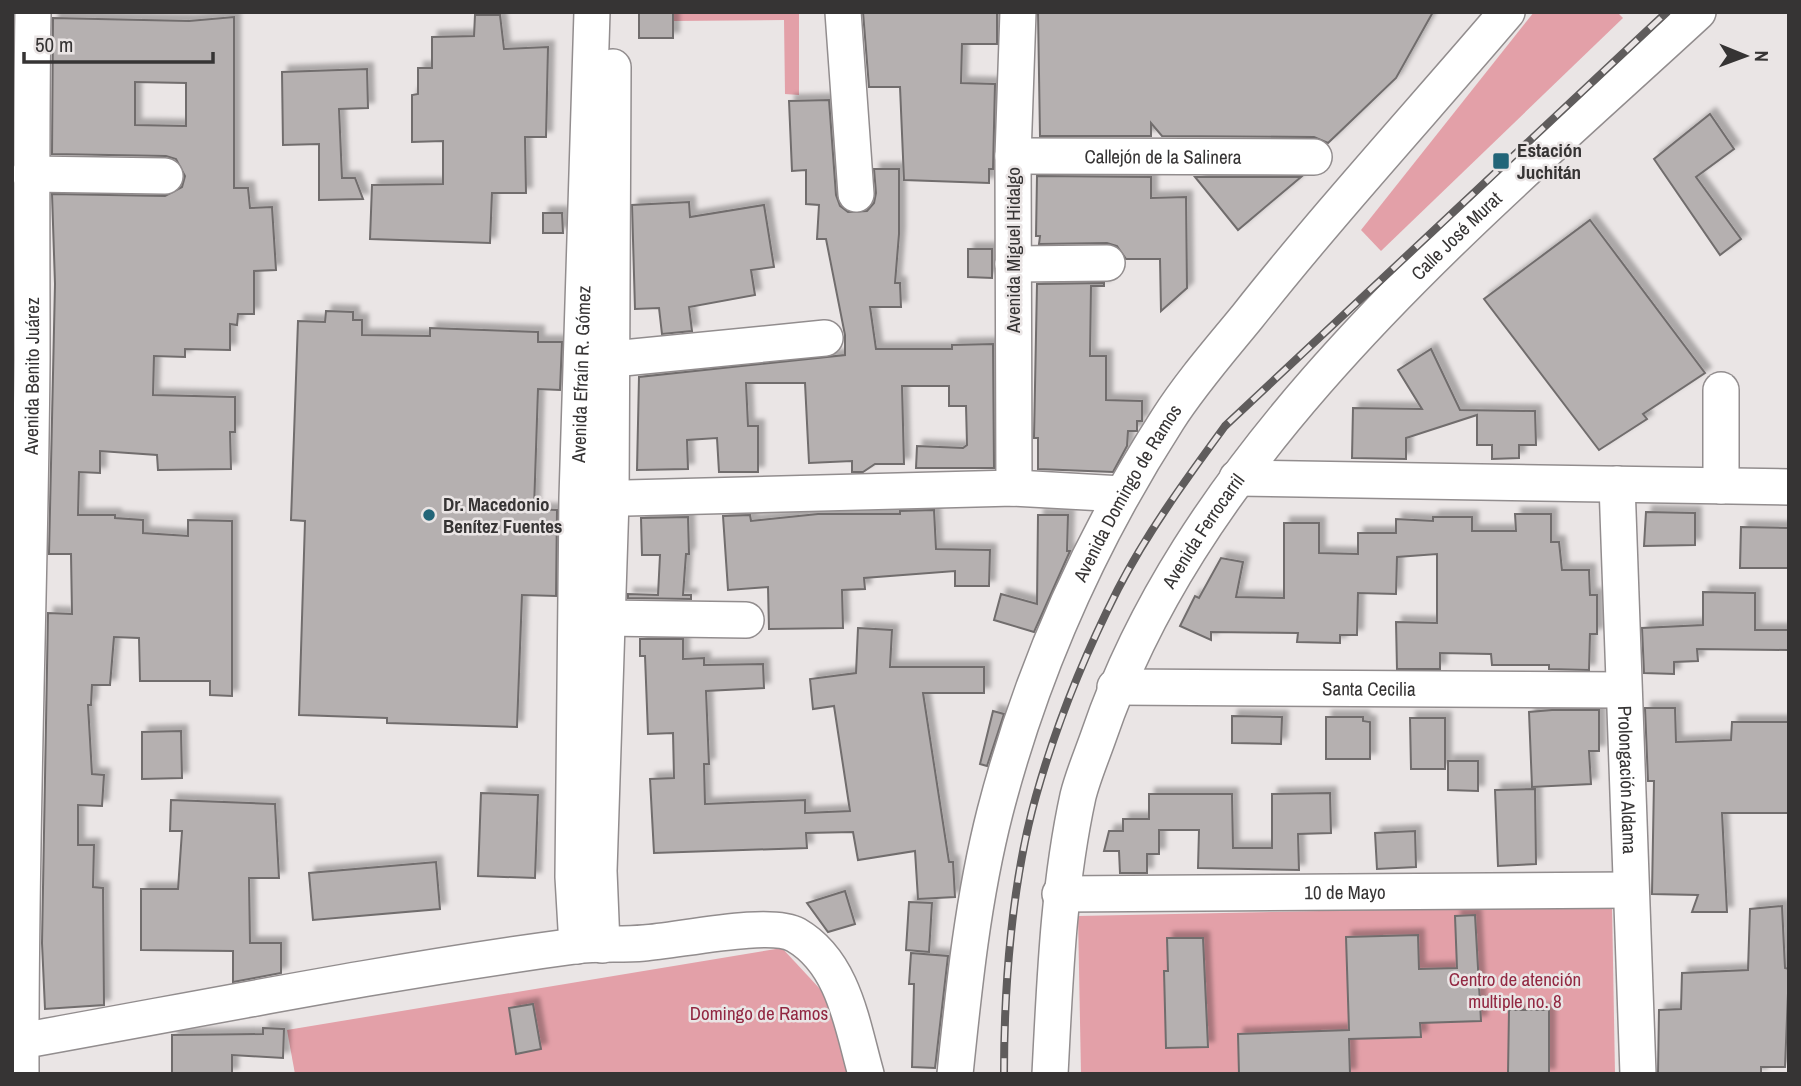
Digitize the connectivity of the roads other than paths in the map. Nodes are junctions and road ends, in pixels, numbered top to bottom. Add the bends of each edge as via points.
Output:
1 (33, 12) edge
2 (592, 12) edge
3 (613, 12) edge
4 (843, 12) edge
5 (1018, 12) edge
6 (1507, 12) edge
7 (1698, 12) edge
8 (1013, 156) junction
9 (1314, 158) dead end
10 (30, 174) junction
11 (165, 176) dead end
12 (856, 194) dead end
13 (1107, 263) dead end
14 (1013, 264) junction
15 (825, 338) dead end
16 (22, 359) edge
17 (613, 359) junction
18 (1721, 390) dead end
19 (1237, 478) junction
20 (1617, 484) junction
21 (1721, 486) junction
22 (1789, 487) edge
23 (1014, 488) junction
24 (21, 493) edge
25 (1122, 494) junction
26 (594, 499) junction
27 (605, 618) junction
28 (746, 620) dead end
29 (1115, 687) junction
30 (1623, 690) junction
31 (1630, 890) junction
32 (1060, 894) junction
33 (589, 945) junction
34 (20, 1057) edge
35 (866, 1074) edge
36 (955, 1074) edge
37 (1050, 1074) edge
38 (1638, 1074) edge

1 - 10 street, Avenida Benito Juárez
2 - 26 street, Avenida Efraín R. Gómez
3 - 17 street, Avenida Efraín R. Gómez
4 - 12 street
5 - 8 street, Avenida Miguel Hidalgo
6 - 25 street, Avenida Domingo de Ramos via 1324,219 1170,416
7 - 19 street, Calle José Murat via 1372,320
8 - 9 street, Callejón de la Salinera
8 - 14 street, Avenida Miguel Hidalgo
10 - 11 street
10 - 16 street, Avenida Benito Juárez
13 - 14 street
14 - 23 street, Avenida Miguel Hidalgo
15 - 17 street
16 - 24 street, Avenida Benito Juárez
17 - 26 street, Avenida Efraín R. Gómez
18 - 21 street
19 - 20 street, Avenida Ferrocarril
19 - 29 street, Avenida Ferrocarril via 1166,584
20 - 21 street, Avenida Ferrocarril
20 - 30 street, Prolongación Aldama
21 - 22 street, Avenida Ferrocarril
23 - 25 street
23 - 26 street
24 - 34 street, Avenida Benito Juárez
25 - 36 street, Avenida Domingo de Ramos via 1081,573 1030,695 994,814 967,957
26 - 27 street, Avenida Efraín R. Gómez
26 - 33 street, Avenida Efraín R. Gómez via 573,877
27 - 28 street
27 - 33 street, Avenida Efraín R. Gómez via 598,872
29 - 30 street, Santa Cecilia
29 - 32 street, Avenida Ferrocarril via 1079,793
30 - 31 street, Prolongación Aldama
31 - 32 street, 10 de Mayo
31 - 38 street, Prolongación Aldama
32 - 37 street, Avenida Ferrocarril
33 - 34 street
33 - 35 street via 750,930 794,934 821,956 841,986

